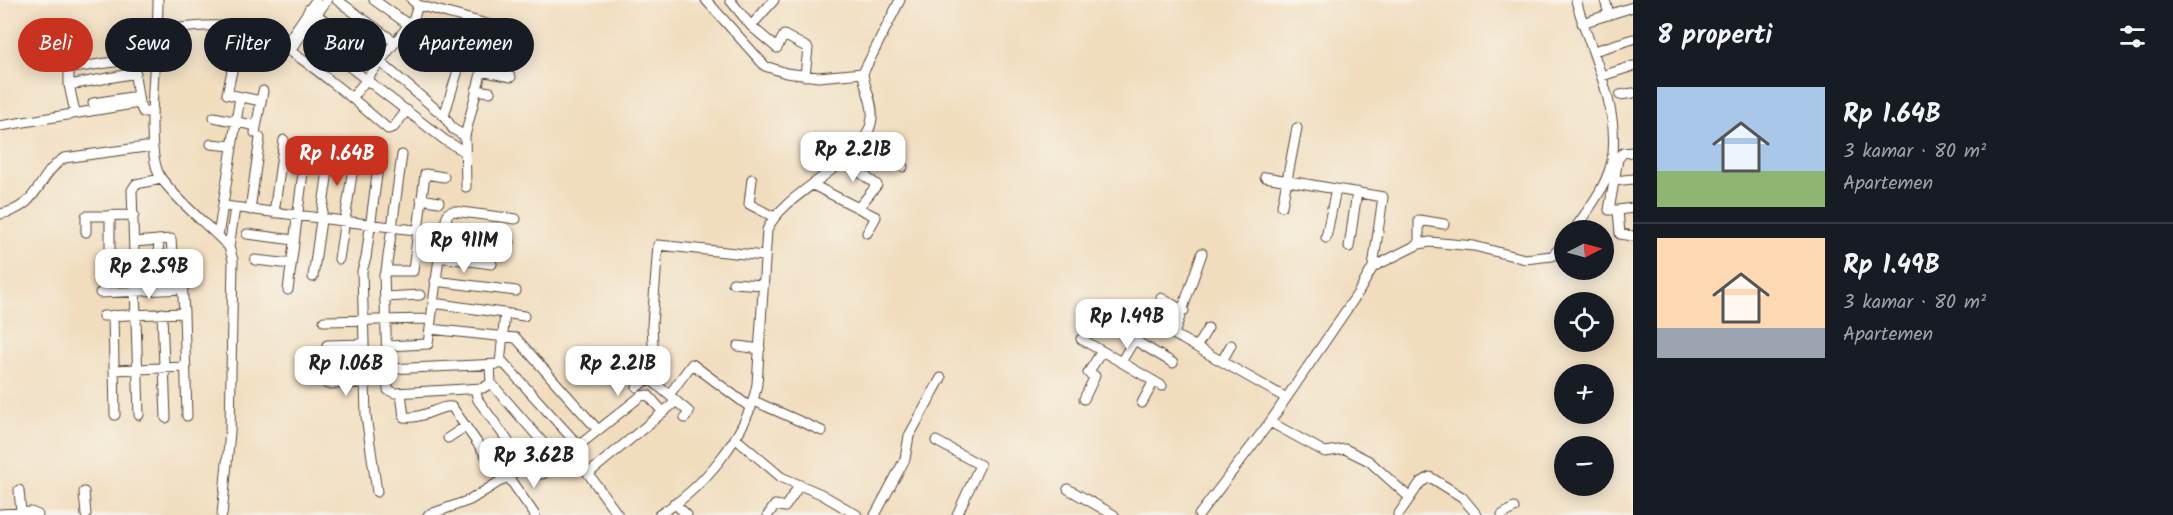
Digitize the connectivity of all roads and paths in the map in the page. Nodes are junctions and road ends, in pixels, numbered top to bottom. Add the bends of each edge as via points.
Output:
1 (158, 0) edge
2 (316, 0) edge
3 (327, 0) edge
4 (337, 0) edge
5 (374, 0) edge
6 (706, 0) edge
7 (728, 0) edge
8 (774, 0) edge
9 (900, 0) edge
10 (1576, 0) edge
11 (1605, 0) edge
12 (415, 3) edge
13 (1633, 7) edge
14 (313, 12) junction
15 (714, 12) junction
16 (1609, 15) junction
17 (159, 18) edge
18 (310, 18) edge
19 (321, 18) edge
20 (398, 18) edge
21 (413, 18) edge
22 (467, 18) edge
23 (1582, 23) junction
24 (752, 26) junction
25 (303, 31) edge
26 (1633, 39) edge
27 (398, 40) edge
28 (395, 42) junction
29 (291, 43) edge
30 (291, 44) edge
31 (1594, 51) junction
32 (291, 52) edge
33 (386, 54) edge
34 (1633, 66) edge
35 (386, 67) edge
36 (155, 72) edge
37 (231, 72) edge
38 (355, 72) edge
39 (373, 72) edge
40 (456, 72) edge
41 (480, 72) edge
42 (490, 72) edge
43 (136, 73) junction
44 (863, 73) junction
45 (805, 76) junction
46 (1602, 76) junction
47 (511, 77) dead end
48 (366, 81) junction
49 (69, 85) junction
50 (476, 90) junction
51 (490, 92) dead end
52 (1633, 93) edge
53 (1620, 95) dead end
54 (240, 97) junction
55 (352, 98) junction
56 (138, 99) junction
57 (407, 110) junction
58 (77, 112) junction
59 (152, 112) junction
60 (444, 116) junction
61 (214, 117) dead end
62 (235, 122) junction
63 (0, 126) edge
64 (1297, 128) dead end
65 (257, 132) junction
66 (867, 134) junction
67 (465, 136) junction
68 (284, 140) dead end
69 (210, 144) dead end
70 (153, 146) junction
71 (232, 146) junction
72 (306, 149) dead end
73 (331, 149) dead end
74 (380, 152) dead end
75 (464, 152) junction
76 (1633, 152) edge
77 (355, 155) dead end
78 (402, 155) dead end
79 (843, 160) junction
80 (903, 167) dead end
81 (444, 177) dead end
82 (1265, 177) dead end
83 (161, 178) junction
84 (752, 178) dead end
85 (1633, 179) edge
86 (1286, 180) junction
87 (1614, 181) junction
88 (813, 185) junction
89 (466, 188) dead end
90 (1336, 189) junction
91 (1357, 192) junction
92 (421, 199) junction
93 (439, 202) dead end
94 (224, 206) junction
95 (1282, 206) dead end
96 (859, 207) junction
97 (235, 208) junction
98 (1633, 208) edge
99 (250, 210) junction
100 (1618, 210) junction
101 (274, 213) junction
102 (0, 214) edge
103 (110, 215) junction
104 (134, 215) junction
105 (298, 216) junction
106 (774, 217) junction
107 (516, 219) dead end
108 (322, 220) junction
109 (1581, 220) edge
110 (345, 222) junction
111 (1444, 224) dead end
112 (370, 226) junction
113 (392, 228) junction
114 (417, 231) junction
115 (86, 232) dead end
116 (867, 232) dead end
117 (247, 234) dead end
118 (442, 234) junction
119 (218, 236) junction
120 (1633, 236) edge
121 (1326, 238) dead end
122 (158, 240) junction
123 (294, 240) junction
124 (134, 242) junction
125 (510, 242) dead end
126 (1419, 244) junction
127 (229, 247) junction
128 (1349, 247) dead end
129 (1203, 253) dead end
130 (1554, 254) edge
131 (765, 256) junction
132 (439, 257) junction
133 (339, 259) dead end
134 (255, 260) dead end
135 (291, 264) junction
136 (492, 264) dead end
137 (160, 266) junction
138 (173, 266) junction
139 (135, 267) junction
140 (1373, 267) junction
141 (386, 271) junction
142 (313, 277) dead end
143 (435, 281) junction
144 (733, 283) dead end
145 (764, 285) junction
146 (183, 289) junction
147 (288, 290) dead end
148 (135, 291) junction
149 (516, 291) dead end
150 (100, 294) dead end
151 (420, 296) dead end
152 (385, 297) junction
153 (1161, 298) dead end
154 (432, 303) junction
155 (1184, 311) junction
156 (162, 313) junction
157 (184, 313) junction
158 (505, 313) junction
159 (137, 314) junction
160 (113, 315) junction
161 (103, 316) dead end
162 (524, 316) dead end
163 (1094, 316) dead end
164 (363, 319) junction
165 (386, 319) junction
166 (324, 321) dead end
167 (430, 324) junction
168 (1208, 328) dead end
169 (1174, 334) junction
170 (503, 337) junction
171 (1081, 339) dead end
172 (1136, 339) junction
173 (364, 344) junction
174 (327, 345) dead end
175 (1231, 345) dead end
176 (387, 346) junction
177 (738, 346) dead end
178 (1197, 346) junction
179 (760, 349) junction
180 (1102, 351) junction
181 (501, 360) junction
182 (1222, 361) junction
183 (1121, 362) junction
184 (1173, 363) dead end
185 (490, 365) junction
186 (164, 368) junction
187 (186, 368) junction
188 (364, 368) junction
189 (138, 369) junction
190 (325, 369) dead end
191 (388, 369) junction
192 (114, 370) junction
193 (649, 378) junction
194 (941, 378) dead end
195 (365, 383) junction
196 (491, 383) junction
197 (327, 384) dead end
198 (637, 387) dead end
199 (475, 389) junction
200 (401, 393) junction
201 (669, 394) junction
202 (1286, 398) junction
203 (1084, 399) dead end
204 (1142, 403) dead end
205 (673, 404) dead end
206 (752, 405) junction
207 (663, 412) junction
208 (115, 415) dead end
209 (139, 415) dead end
210 (187, 416) dead end
211 (166, 418) dead end
212 (685, 418) dead end
213 (1270, 422) junction
214 (466, 426) junction
215 (598, 430) junction
216 (822, 431) dead end
217 (448, 438) dead end
218 (735, 438) junction
219 (508, 441) dead end
220 (936, 441) dead end
221 (575, 448) junction
222 (559, 461) junction
223 (497, 471) dead end
224 (589, 473) junction
225 (509, 478) junction
226 (799, 486) junction
227 (1068, 489) dead end
228 (19, 490) dead end
229 (84, 492) dead end
230 (377, 492) dead end
231 (1410, 498) junction
232 (674, 503) junction
233 (1514, 508) dead end
234 (21, 512) junction
235 (0, 514) edge
236 (38, 515) edge
237 (86, 515) edge
238 (222, 515) edge
239 (428, 515) edge
240 (535, 515) edge
241 (618, 515) edge
242 (658, 515) edge
243 (687, 515) edge
244 (768, 515) edge
245 (857, 515) edge
246 (875, 515) edge
247 (957, 515) edge
248 (1114, 515) edge
249 (1199, 515) edge
250 (1398, 515) edge
251 (1477, 515) edge
252 (1503, 515) edge

1 - 17 street
2 - 14 street
3 - 14 street
4 - 28 street
5 - 20 street
6 - 15 street
7 - 15 street
7 - 24 street
8 - 24 street
9 - 44 street
10 - 23 street
11 - 16 street
12 - 21 street
12 - 22 street
13 - 16 street
14 - 18 street
14 - 19 street
14 - 29 street
15 - 45 street via 765,66
16 - 23 street
23 - 31 street
24 - 45 street via 777,48 784,35 808,48
25 - 30 street
26 - 31 street
27 - 28 street
28 - 33 street
31 - 46 street
32 - 55 street
34 - 46 street
35 - 60 street
36 - 59 street
37 - 54 street via 227,92
38 - 48 street
39 - 48 street
40 - 60 street
41 - 50 street
42 - 47 street
43 - 49 street
43 - 49 street via 133,62 127,60 73,69 69,71
43 - 56 street
44 - 45 street
44 - 66 street via 872,112
46 - 109 street via 1614,154
48 - 55 street
48 - 57 street
49 - 58 street
50 - 51 street
50 - 67 street
52 - 53 street
54 - 62 street
54 - 65 street via 262,96
55 - 57 street via 388,129
56 - 58 street
56 - 59 street via 143,112
57 - 75 street
58 - 63 street
59 - 70 street
60 - 67 street via 453,129
61 - 62 street
62 - 65 street
62 - 71 street
64 - 86 street
65 - 99 street
66 - 79 street
66 - 80 street
67 - 75 street
68 - 101 street
69 - 71 street
70 - 83 street
70 - 102 street via 64,158 25,203 13,212
71 - 94 street
72 - 105 street
73 - 108 street
74 - 112 street
75 - 89 street
76 - 87 street via 1620,156
77 - 110 street
78 - 113 street
79 - 88 street
79 - 96 street via 877,184
81 - 92 street via 425,170
82 - 86 street
83 - 104 street via 134,186
83 - 119 street
84 - 106 street via 749,204
85 - 87 street
86 - 90 street
86 - 95 street
87 - 100 street via 1609,210
88 - 96 street
88 - 106 street
90 - 91 street
90 - 121 street
91 - 128 street
91 - 140 street via 1383,197
92 - 93 street
92 - 114 street
94 - 97 street
94 - 119 street
96 - 116 street via 876,218
97 - 99 street
97 - 127 street
98 - 100 street
99 - 101 street
100 - 120 street via 1620,234
101 - 105 street
103 - 104 street
103 - 115 street via 86,216
103 - 139 street via 110,267
104 - 124 street
105 - 108 street
105 - 123 street
106 - 131 street via 766,230
107 - 118 street via 453,211 445,216
108 - 110 street
108 - 142 street
110 - 112 street
110 - 133 street
111 - 126 street via 1419,220
112 - 113 street
112 - 164 street via 362,271
113 - 114 street
113 - 141 street
114 - 118 street
114 - 141 street via 416,271
117 - 123 street
118 - 125 street
118 - 132 street
119 - 127 street
122 - 124 street
122 - 137 street
122 - 138 street via 171,240
123 - 135 street
124 - 139 street
126 - 130 street via 1474,246 1525,259
126 - 140 street
127 - 238 street via 233,268 231,422
129 - 155 street
131 - 145 street
131 - 193 street via 658,245 652,325 655,360
132 - 136 street
132 - 143 street
134 - 135 street
135 - 147 street
137 - 138 street
137 - 139 street
138 - 146 street via 182,267
139 - 148 street
140 - 202 street
141 - 152 street
143 - 149 street
143 - 154 street
144 - 145 street
145 - 179 street
146 - 148 street
146 - 157 street
148 - 150 street
148 - 159 street
151 - 152 street
152 - 165 street
153 - 155 street
154 - 158 street
154 - 167 street
155 - 169 street
156 - 157 street
156 - 159 street
156 - 186 street
157 - 187 street
158 - 162 street
158 - 170 street
159 - 160 street
159 - 189 street
160 - 161 street
160 - 192 street
163 - 172 street
164 - 165 street
164 - 166 street
164 - 173 street
165 - 167 street
165 - 176 street
167 - 170 street
167 - 176 street via 428,344
168 - 178 street
169 - 172 street via 1147,319
169 - 178 street
170 - 181 street
170 - 215 street via 520,341
171 - 180 street
172 - 183 street
172 - 184 street
173 - 174 street
173 - 188 street
175 - 182 street
176 - 191 street
177 - 179 street
178 - 182 street
179 - 206 street
180 - 183 street
180 - 203 street via 1088,373 1095,376
181 - 185 street via 500,364
181 - 221 street
182 - 202 street
183 - 204 street via 1158,383
185 - 191 street
185 - 196 street
186 - 187 street
186 - 189 street
186 - 211 street
187 - 210 street
188 - 190 street
188 - 195 street
189 - 192 street
189 - 209 street
191 - 200 street via 388,390
192 - 208 street
193 - 198 street
193 - 201 street
194 - 246 street via 909,436 905,459
195 - 197 street
195 - 230 street
196 - 199 street
196 - 222 street
199 - 200 street
199 - 219 street via 478,400
200 - 214 street via 404,417 428,415 449,405
201 - 206 street via 692,364
201 - 212 street via 689,412
202 - 213 street
205 - 207 street
206 - 216 street
206 - 218 street
207 - 215 street via 648,395 641,396
207 - 224 street
213 - 231 street via 1325,452 1345,449 1369,461
213 - 249 street
214 - 217 street
214 - 223 street
215 - 221 street
218 - 226 street via 781,477
218 - 232 street via 715,466
220 - 247 street via 980,465
221 - 222 street
221 - 224 street
222 - 225 street via 540,475 530,461
224 - 241 street
225 - 239 street via 470,500
225 - 240 street
226 - 244 street via 785,507 775,505
226 - 245 street
227 - 248 street
228 - 234 street
229 - 237 street
231 - 250 street
231 - 251 street via 1420,483 1430,477 1462,497
232 - 242 street
232 - 243 street
233 - 252 street
234 - 235 street
234 - 236 street

